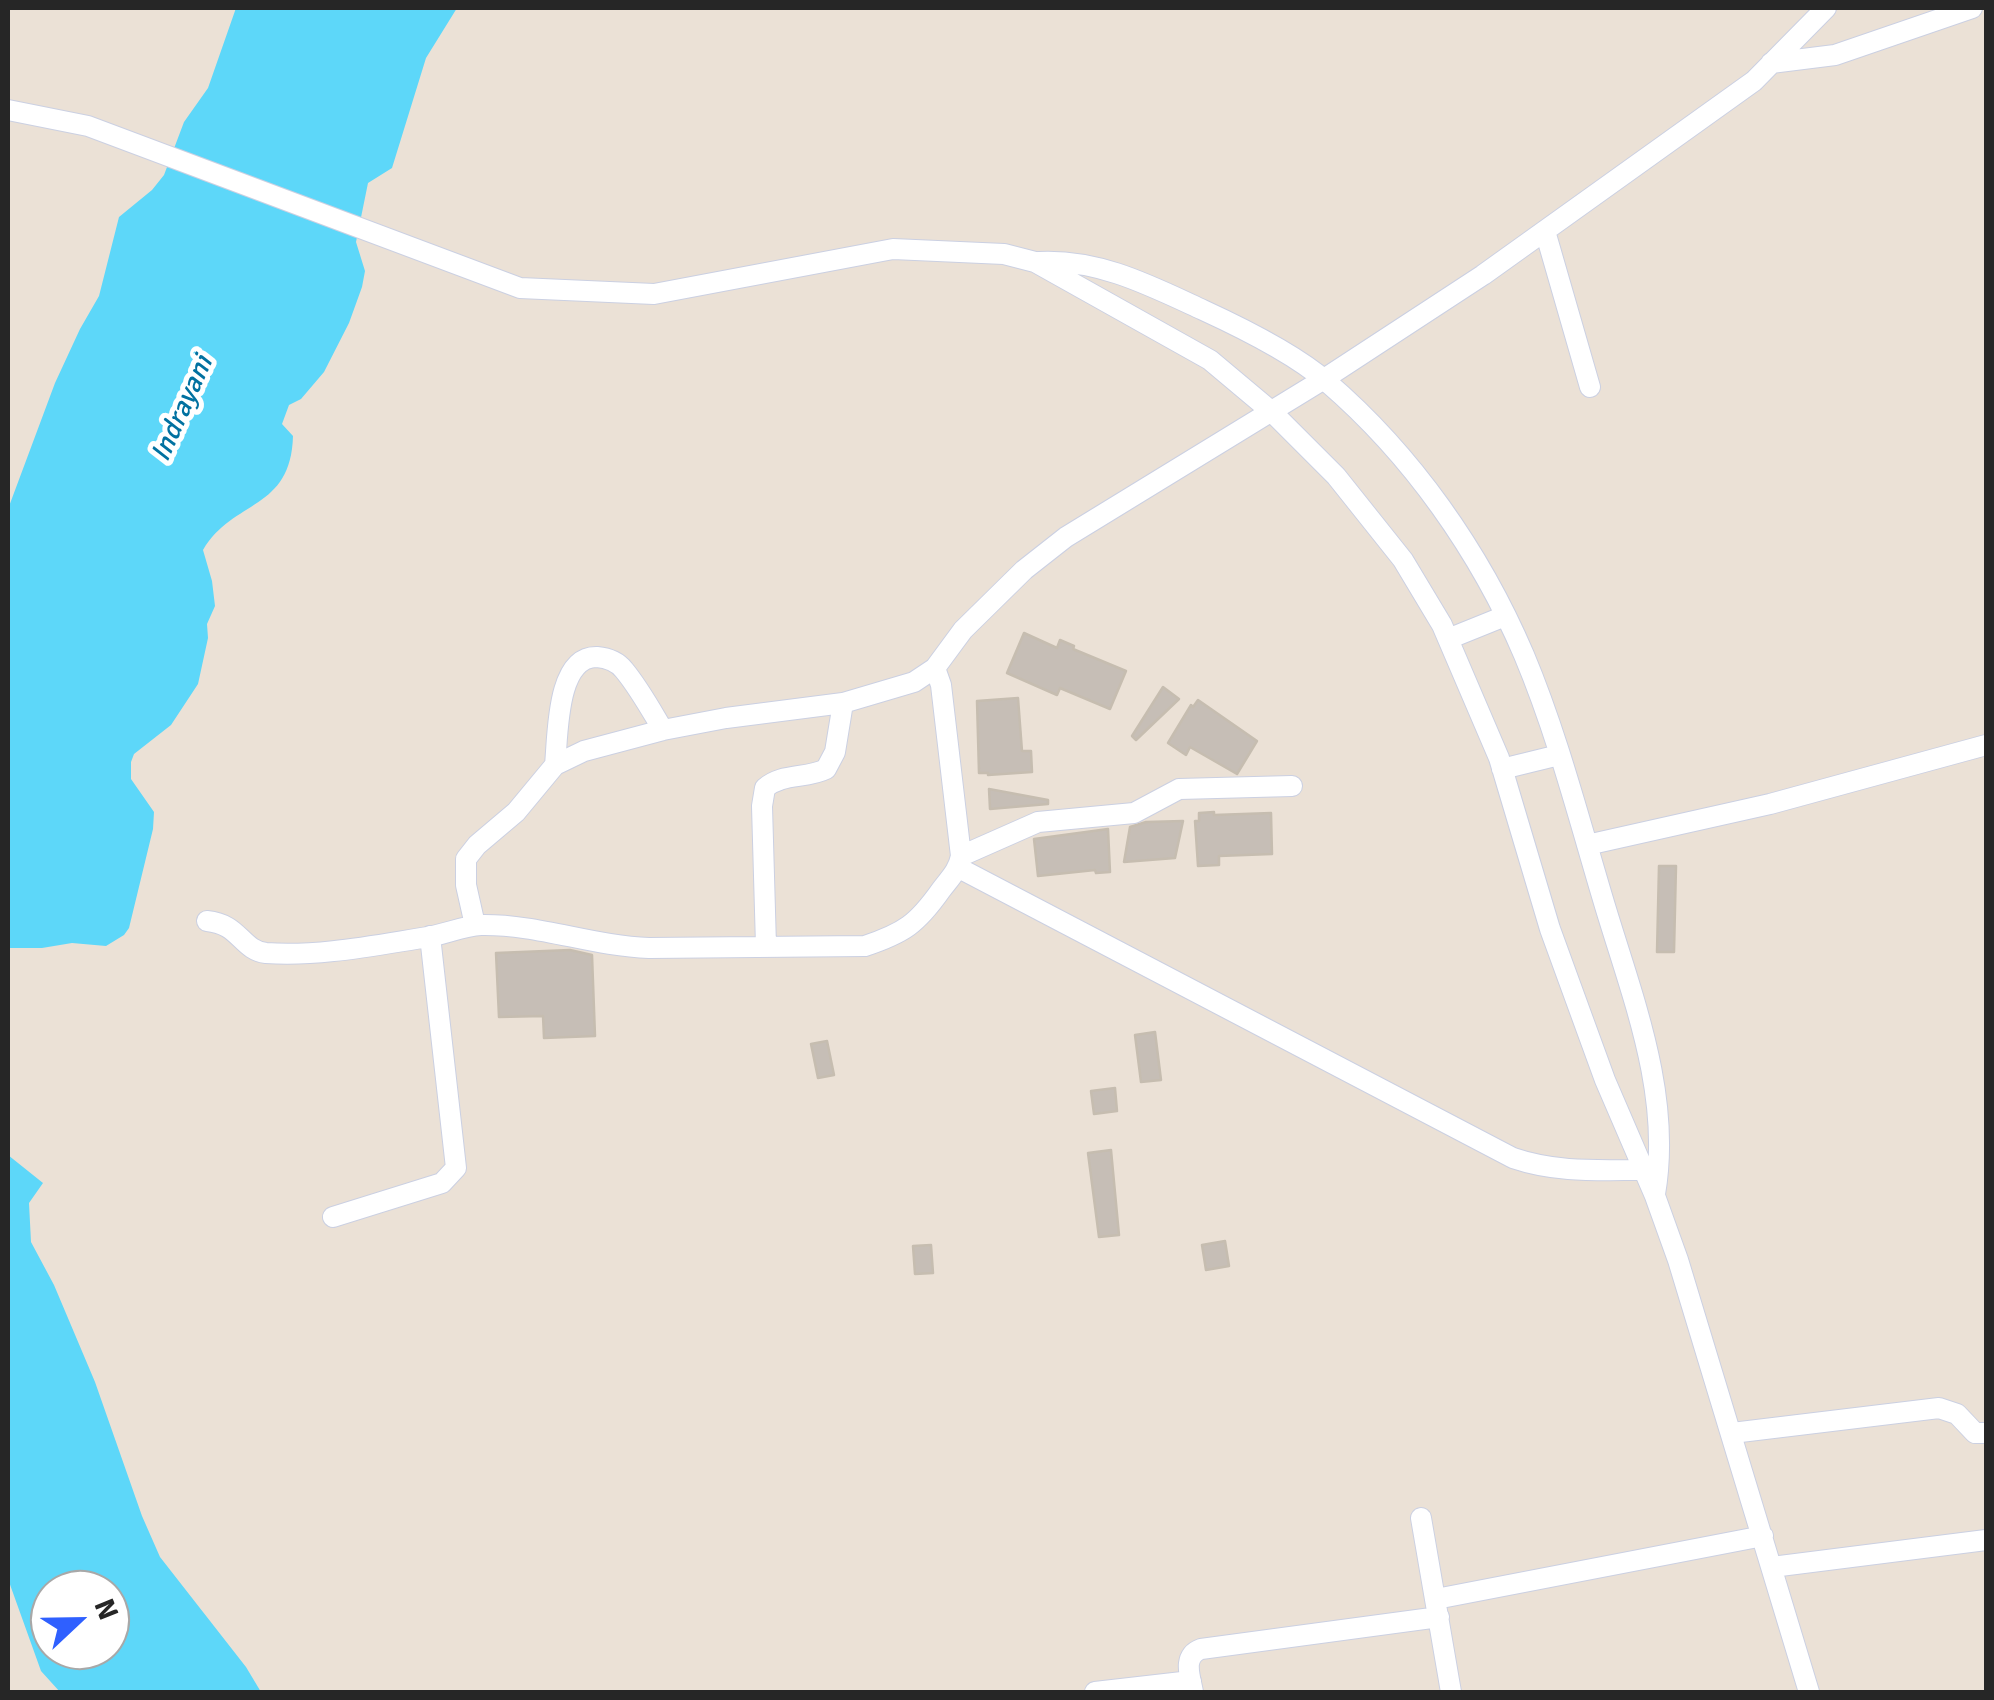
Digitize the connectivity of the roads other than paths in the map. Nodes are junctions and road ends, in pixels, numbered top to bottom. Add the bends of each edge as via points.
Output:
1 (1826, 8) edge
2 (1972, 8) edge
3 (1771, 63) junction
4 (8, 110) edge
5 (1545, 231) junction
6 (1035, 262) junction
7 (1324, 379) junction
8 (1590, 387) dead end
9 (1272, 412) junction
10 (1505, 616) junction
11 (1448, 639) junction
12 (935, 668) junction
13 (843, 702) junction
14 (664, 730) junction
15 (1986, 744) edge
16 (1559, 755) junction
17 (556, 765) junction
18 (1502, 770) junction
19 (1292, 786) dead end
20 (1587, 845) junction
21 (960, 862) junction
22 (207, 922) dead end
23 (475, 925) junction
24 (430, 936) junction
25 (766, 946) junction
26 (1644, 1170) junction
27 (1655, 1196) junction
28 (333, 1217) dead end
29 (1732, 1433) junction
30 (1986, 1433) edge
31 (1422, 1518) dead end
32 (1763, 1536) junction
33 (1986, 1540) edge
34 (1772, 1567) junction
35 (1438, 1608) junction
36 (1192, 1687) edge
37 (1095, 1692) edge
38 (1450, 1692) edge
39 (1810, 1692) edge

1 - 3 street
2 - 3 street via 1835,54
3 - 5 street
4 - 6 street via 88,126 520,288 654,294 893,249 955,249
5 - 7 street
5 - 8 street
6 - 7 street via 1094,264 1147,284 1235,325
6 - 9 street via 1182,342
7 - 9 street
7 - 10 street via 1449,517
9 - 11 street via 1373,520
9 - 12 street via 1066,537 963,630
10 - 11 street
10 - 16 street
11 - 18 street
12 - 13 street via 914,682
12 - 21 street
13 - 14 street
13 - 25 street via 826,769 777,779 765,788
14 - 17 street
14 - 17 street via 624,670 613,660 590,657 568,678
15 - 20 street via 1770,804
16 - 18 street
16 - 20 street
17 - 23 street via 466,859
18 - 26 street via 1550,929
19 - 21 street via 1168,792 1134,813 1038,822
20 - 27 street via 1647,1047 1660,1144
21 - 25 street via 914,924 891,937 865,946
21 - 26 street via 1513,1158 1568,1171
22 - 24 street via 221,922 254,950 268,953
23 - 24 street
23 - 25 street via 523,927 621,947
24 - 28 street via 456,1168 442,1183
26 - 27 street
27 - 29 street
29 - 30 street via 1939,1408 1975,1433
29 - 32 street
31 - 35 street
32 - 34 street
32 - 35 street
33 - 34 street
34 - 39 street
35 - 36 street via 1201,1649 1188,1659
35 - 38 street
36 - 37 street

